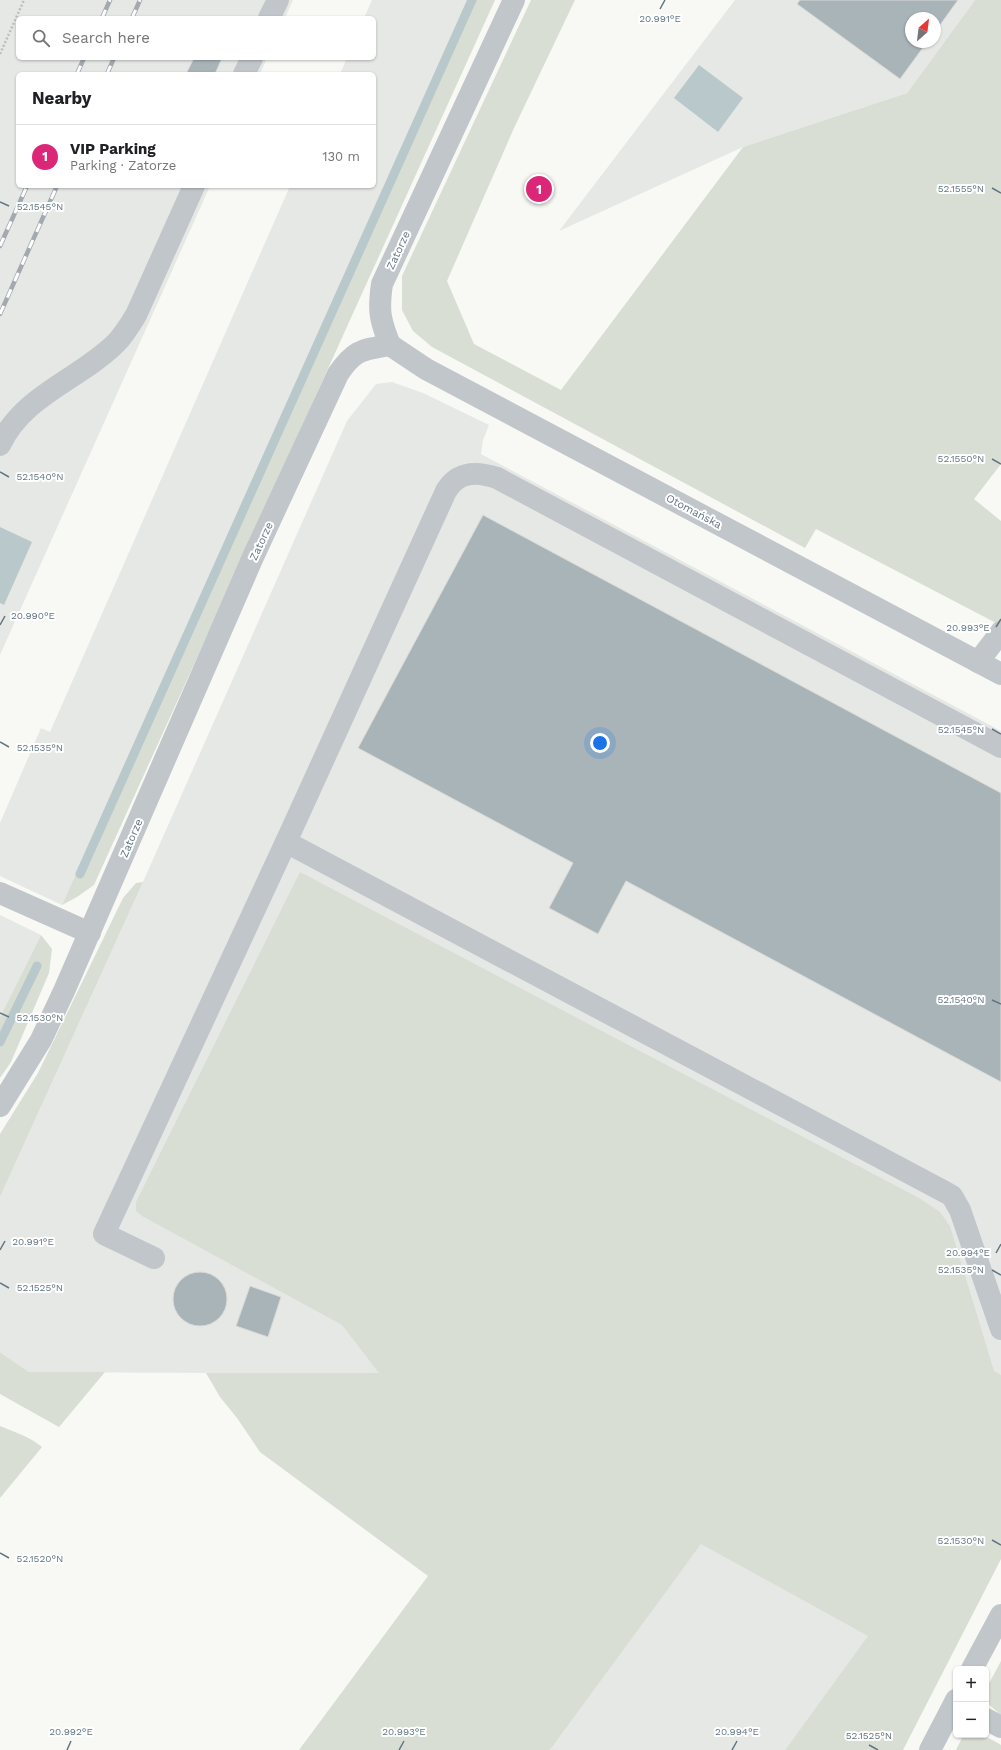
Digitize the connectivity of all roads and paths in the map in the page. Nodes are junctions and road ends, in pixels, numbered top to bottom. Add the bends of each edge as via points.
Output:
1 (24, 0) edge
2 (278, 0) edge
3 (514, 0) edge
4 (17, 16) edge
5 (271, 16) edge
6 (16, 18) edge
7 (0, 54) edge
8 (251, 60) edge
9 (245, 72) edge
10 (193, 188) edge
11 (390, 345) junction
12 (0, 445) edge
13 (1001, 632) edge
14 (978, 662) junction
15 (1001, 674) edge
16 (1001, 747) edge
17 (286, 842) junction
18 (0, 893) edge
19 (90, 933) junction
20 (0, 1106) edge
21 (154, 1258) dead end
22 (1001, 1329) edge
23 (1001, 1615) edge
24 (974, 1666) edge
25 (953, 1708) edge
26 (989, 1721) edge
27 (1001, 1727) edge
28 (930, 1750) edge

1 - 4 path
2 - 5 street
3 - 11 street, Zatorze via 382,284 379,306 381,323
6 - 7 path
8 - 9 street
10 - 12 street via 136,315 126,331 107,351 22,414 11,426
11 - 14 street, Otomańska via 433,372
11 - 19 street, Zatorze via 361,350 348,359 338,374 253,557
13 - 14 street
14 - 15 street, Otomańska
16 - 17 street via 497,478 474,473 454,479 446,491
17 - 21 street via 104,1234
17 - 22 street via 952,1196 960,1210
18 - 19 street
19 - 20 street, Zatorze via 41,1040
23 - 24 street
25 - 28 street
26 - 27 street

